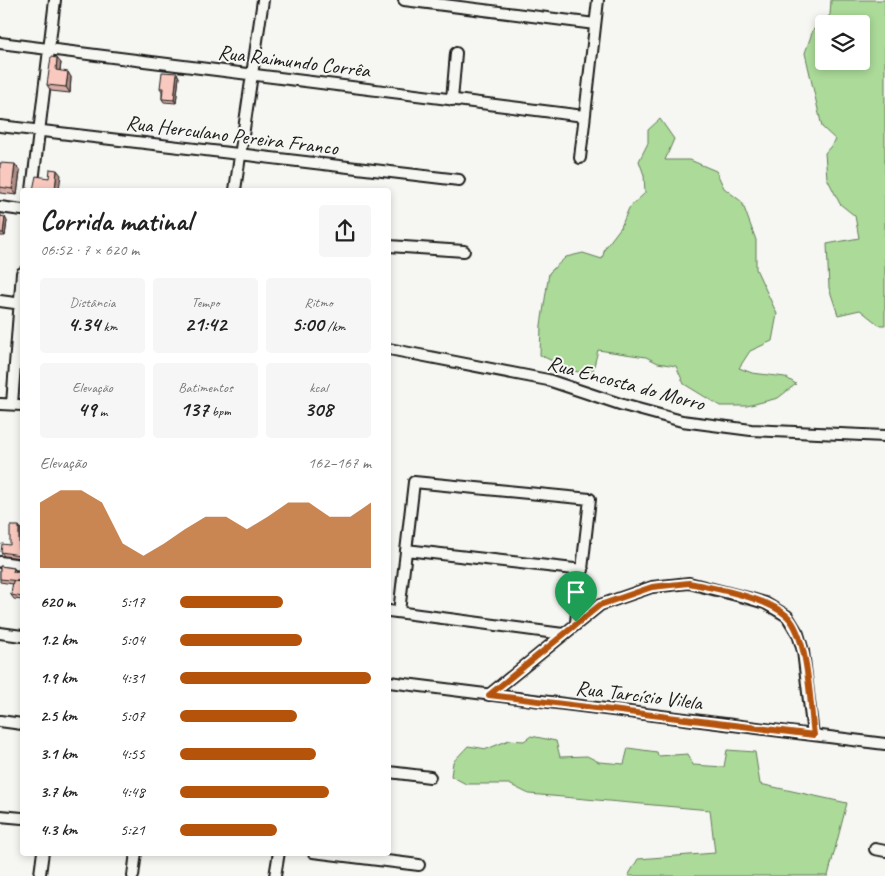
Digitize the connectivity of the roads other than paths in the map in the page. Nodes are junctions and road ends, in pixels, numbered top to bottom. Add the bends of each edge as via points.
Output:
1 (55, 0) edge
2 (263, 0) edge
3 (404, 0) edge
4 (598, 0) edge
5 (595, 24) junction
6 (0, 43) edge
7 (49, 49) junction
8 (456, 53) dead end
9 (252, 74) junction
10 (452, 100) junction
11 (584, 116) junction
12 (0, 126) edge
13 (39, 131) junction
14 (240, 154) junction
15 (580, 158) dead end
16 (459, 180) dead end
17 (32, 188) edge
18 (235, 188) edge
19 (0, 207) edge
20 (20, 210) edge
21 (391, 246) edge
22 (464, 251) dead end
23 (0, 301) edge
24 (20, 303) edge
25 (20, 328) edge
26 (391, 349) edge
27 (0, 404) edge
28 (17, 405) edge
29 (885, 436) edge
30 (406, 550) junction
31 (0, 562) edge
32 (20, 565) edge
33 (583, 570) junction
34 (394, 612) edge
35 (576, 622) junction
36 (0, 633) edge
37 (563, 634) junction
38 (20, 636) edge
39 (391, 682) edge
40 (489, 695) junction
41 (0, 721) edge
42 (20, 724) edge
43 (814, 735) junction
44 (885, 744) edge
45 (391, 772) edge
46 (430, 777) dead end
47 (0, 816) edge
48 (20, 818) edge
49 (42, 856) edge
50 (136, 856) edge
51 (278, 856) edge
52 (346, 856) edge
53 (419, 865) dead end
54 (40, 874) dead end
55 (133, 876) edge
56 (275, 876) edge

1 - 7 street
2 - 9 street
3 - 5 street
4 - 5 street
5 - 11 street
6 - 7 street, Rua Raimundo Corrêa
7 - 9 street, Rua Raimundo Corrêa
7 - 13 street
8 - 10 street
9 - 10 street, Rua Raimundo Corrêa
9 - 14 street
10 - 11 street, Rua Raimundo Corrêa
11 - 15 street
12 - 13 street, Rua Herculano Pereira Franco
13 - 14 street, Rua Herculano Pereira Franco
13 - 17 street
14 - 16 street, Rua Herculano Pereira Franco
14 - 18 street
19 - 20 street
21 - 22 street
23 - 24 street
25 - 28 street
26 - 29 street, Rua Encosta do Morro via 548,380 682,421 751,430
27 - 28 street
30 - 33 street
30 - 33 street via 414,482 590,500
30 - 34 street
31 - 32 street
33 - 35 street
34 - 37 street
35 - 37 street
35 - 43 street via 609,601 674,583 699,585 764,603 787,616 798,634
36 - 38 street
37 - 40 street
39 - 40 street, Rua Tarcísio Vilela
40 - 43 street, Rua Tarcísio Vilela
41 - 42 street
43 - 44 street, Rua Tarcísio Vilela
45 - 46 street
47 - 48 street
49 - 54 street
50 - 55 street
51 - 56 street
52 - 53 street

